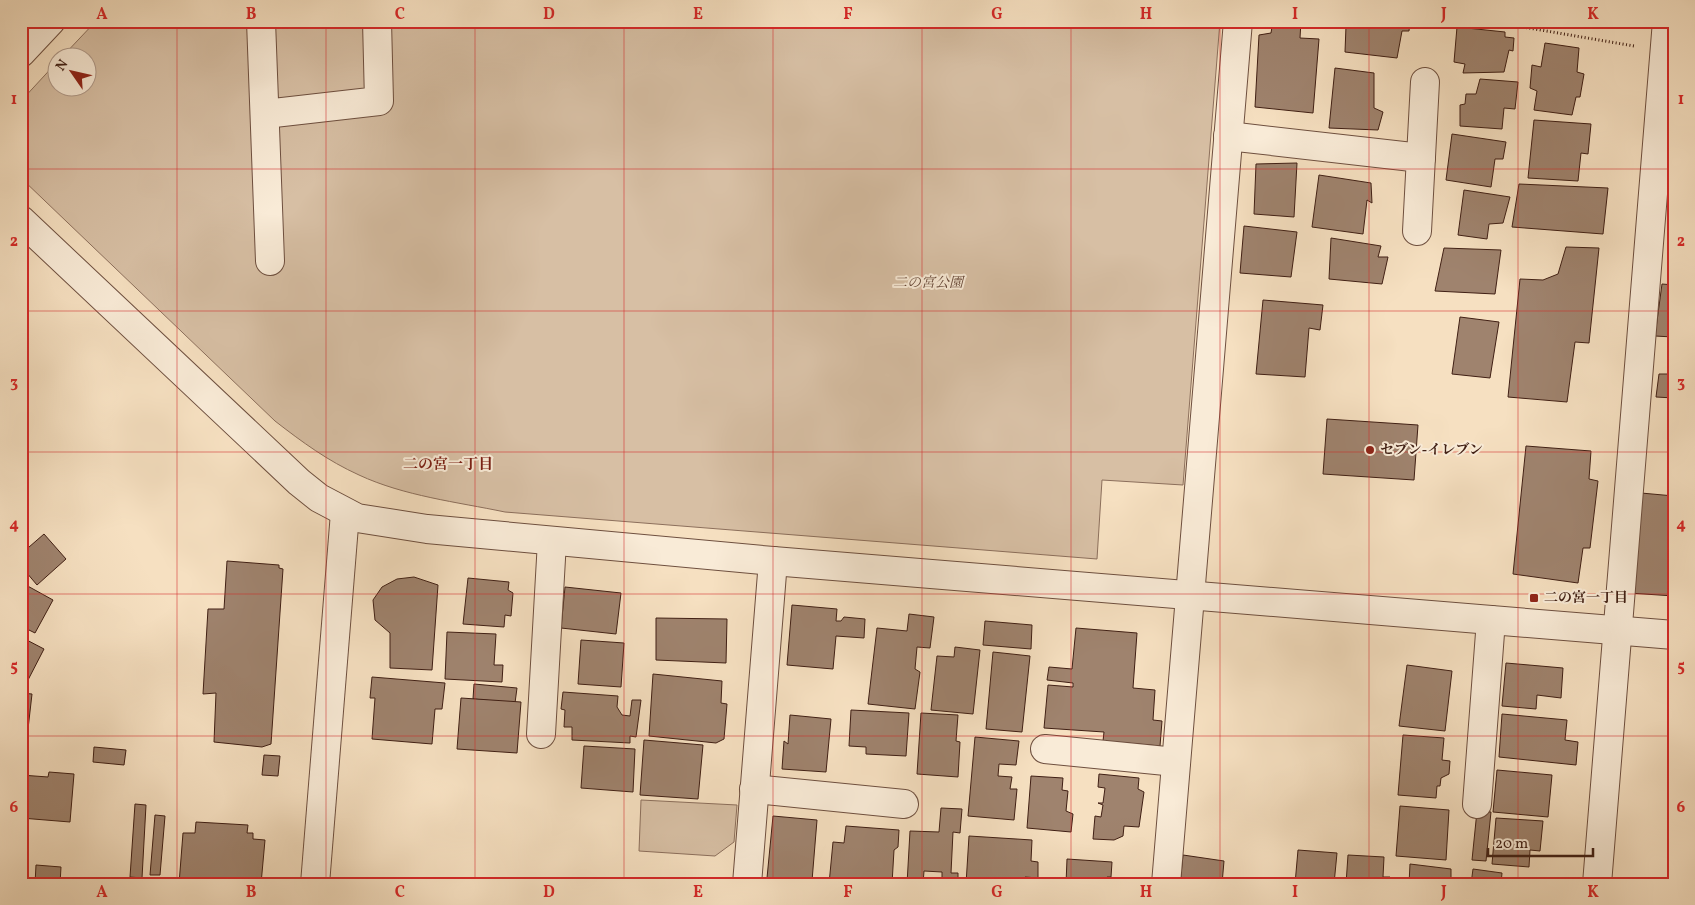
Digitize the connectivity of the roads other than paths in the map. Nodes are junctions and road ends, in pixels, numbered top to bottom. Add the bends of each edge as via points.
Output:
1 (51, 21) edge
2 (262, 21) edge
3 (377, 21) edge
4 (1238, 21) edge
5 (1668, 21) edge
6 (21, 53) edge
7 (1424, 82) dead end
8 (265, 114) junction
9 (1228, 136) junction
10 (1421, 158) junction
11 (21, 220) edge
12 (1417, 230) dead end
13 (270, 261) dead end
14 (346, 513) junction
15 (552, 542) junction
16 (773, 561) junction
17 (1190, 596) junction
18 (1491, 620) junction
19 (1618, 631) junction
20 (1674, 635) edge
21 (541, 734) dead end
22 (1045, 749) dead end
23 (1176, 762) junction
24 (754, 789) junction
25 (904, 804) dead end
26 (1477, 804) dead end
27 (315, 884) edge
28 (747, 884) edge
29 (1166, 884) edge
30 (1597, 884) edge

1 - 6 street
2 - 8 street
3 - 8 street via 379,101
4 - 9 street
5 - 19 street
7 - 10 street
8 - 13 street
9 - 10 street
9 - 17 street
10 - 12 street
11 - 14 street via 299,482
14 - 15 street via 368,520 427,529
14 - 27 street
15 - 16 street
15 - 21 street
16 - 17 street
16 - 24 street
17 - 18 street
17 - 23 street
18 - 19 street
18 - 26 street
19 - 20 street
19 - 30 street
22 - 23 street
23 - 29 street
24 - 25 street
24 - 28 street

